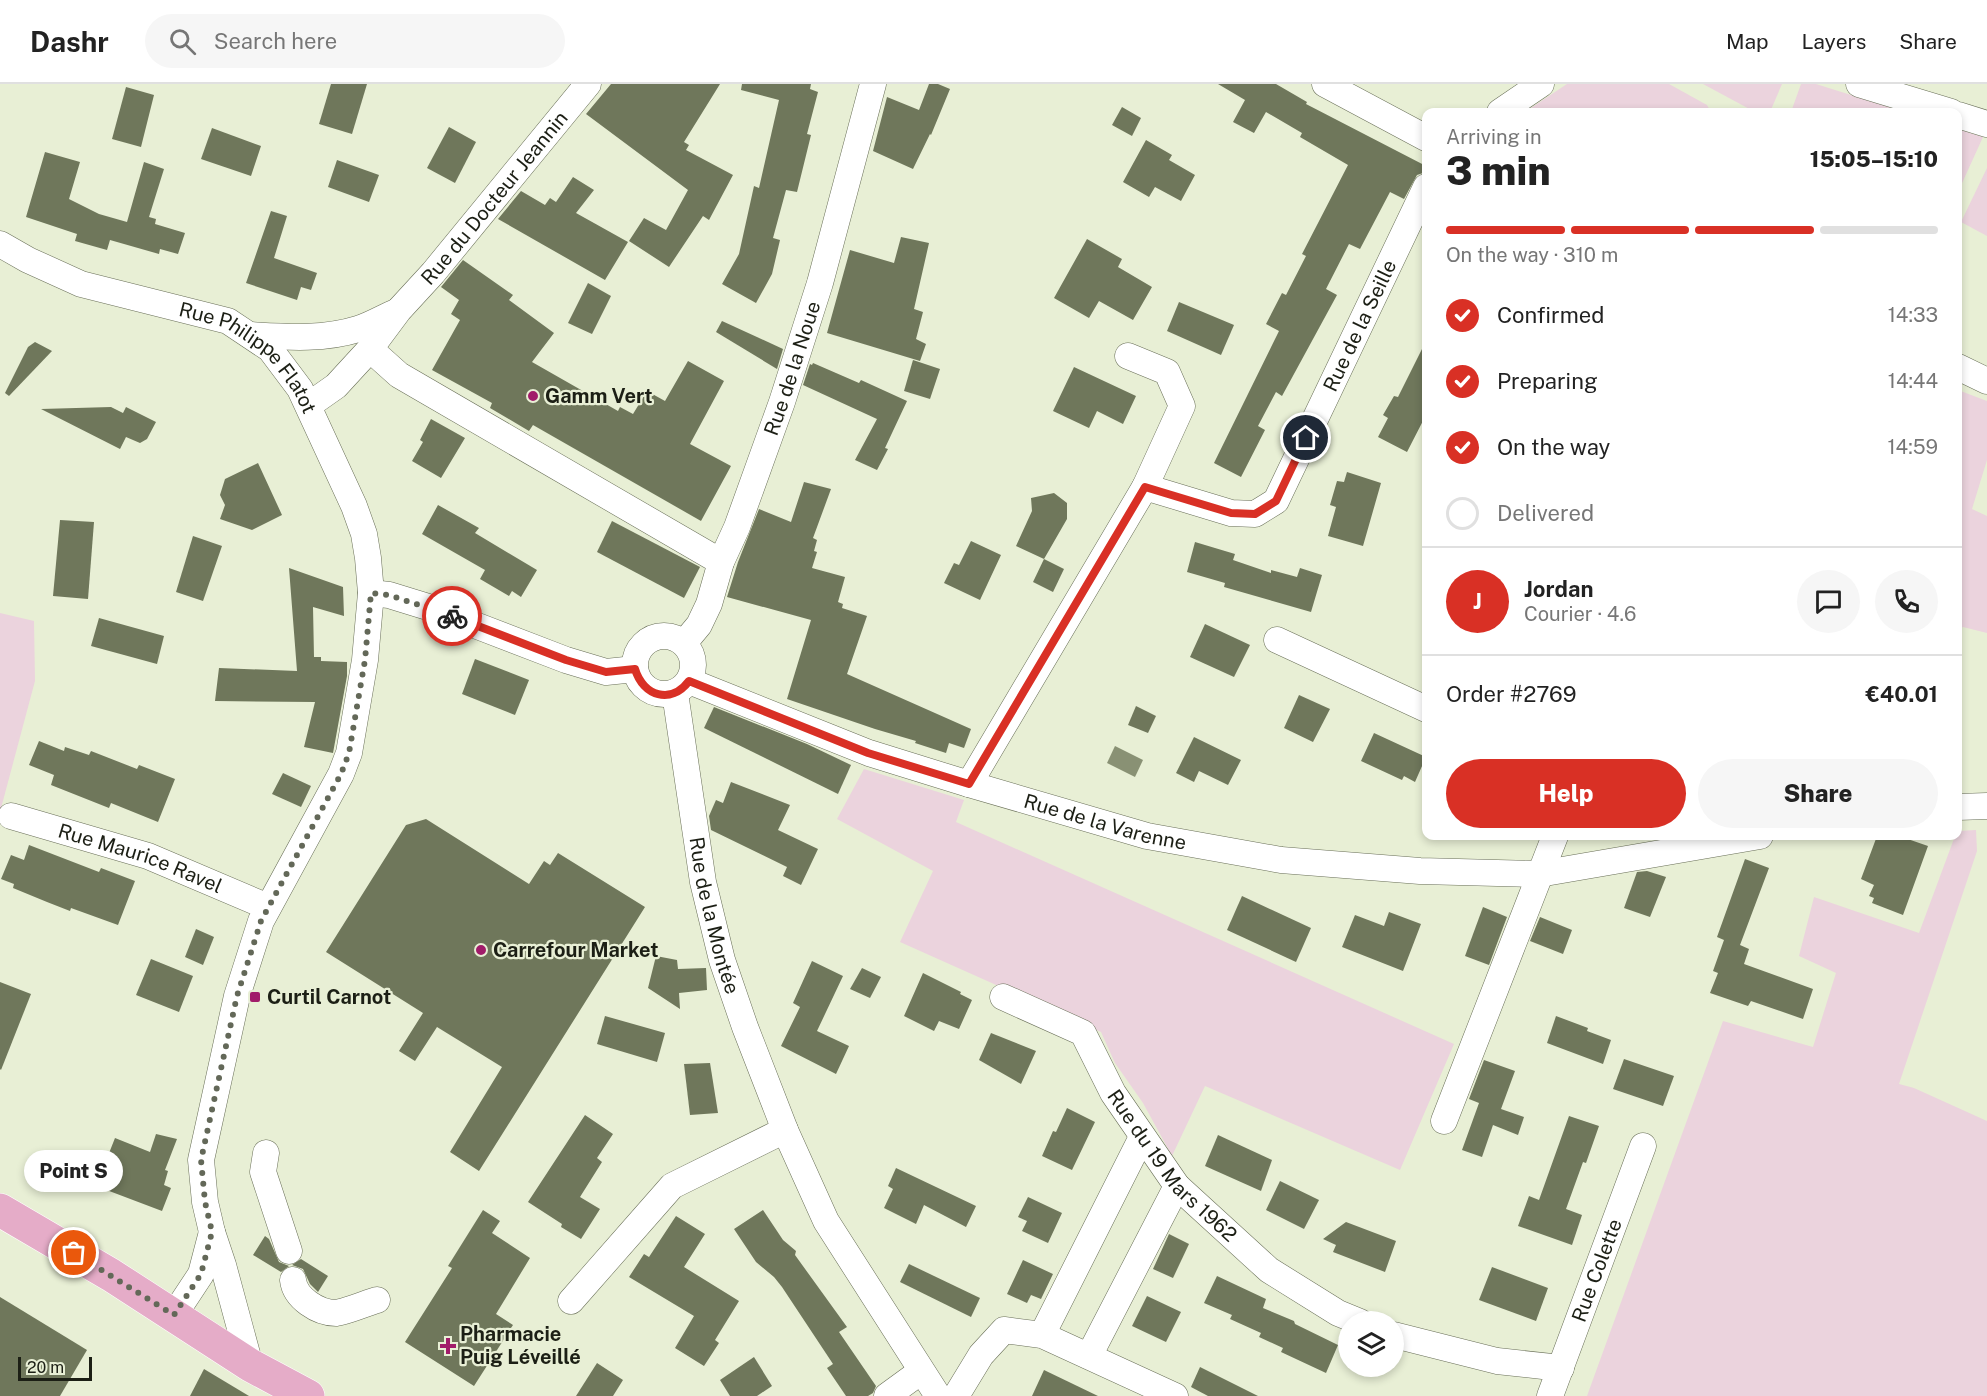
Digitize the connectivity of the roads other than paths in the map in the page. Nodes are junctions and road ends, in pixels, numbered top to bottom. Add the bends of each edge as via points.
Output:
1 (588, 84) edge
2 (873, 84) edge
3 (1325, 84) edge
4 (1541, 84) edge
5 (1859, 84) edge
6 (1506, 108) edge
7 (1938, 108) edge
8 (1962, 116) edge
9 (1987, 124) edge
10 (1422, 136) edge
11 (1422, 195) edge
12 (0, 244) edge
13 (399, 310) junction
14 (250, 335) junction
15 (370, 349) junction
16 (1128, 356) dead end
17 (1962, 369) edge
18 (1987, 381) edge
19 (309, 405) junction
20 (1145, 487) junction
21 (721, 562) junction
22 (371, 593) junction
23 (1277, 640) dead end
24 (684, 643) junction
25 (635, 669) junction
26 (682, 687) junction
27 (1422, 707) edge
28 (969, 784) junction
29 (1987, 806) edge
30 (1962, 807) edge
31 (11, 816) dead end
32 (1553, 840) edge
33 (1708, 840) edge
34 (1642, 845) edge
35 (1539, 874) junction
36 (268, 908) junction
37 (1003, 997) dead end
38 (1444, 1121) dead end
39 (785, 1131) junction
40 (1142, 1137) junction
41 (1643, 1146) dead end
42 (266, 1152) dead end
43 (1177, 1186) junction
44 (0, 1210) edge
45 (212, 1232) junction
46 (289, 1251) dead end
47 (293, 1280) dead end
48 (377, 1300) dead end
49 (571, 1302) dead end
50 (1338, 1313) edge
51 (174, 1315) junction
52 (1042, 1335) junction
53 (1404, 1338) edge
54 (1089, 1356) junction
55 (1561, 1368) junction
56 (921, 1372) junction
57 (265, 1379) edge
58 (308, 1396) edge
59 (887, 1396) edge
60 (938, 1396) edge
61 (956, 1396) edge
62 (1175, 1396) edge
63 (1550, 1396) edge

1 - 13 street, Rue du Docteur Jeannin via 434,273
2 - 21 street, Rue de la Noue via 820,283 782,402
3 - 10 street
4 - 6 street
5 - 7 street
8 - 9 street
11 - 20 street, Rue de la Seille via 1276,501 1255,514 1231,513
12 - 14 street, Rue Philippe Flatot via 81,284 228,321
13 - 14 street, Rue du Docteur Jeannin via 339,334
13 - 15 street, Rue du Docteur Jeannin
14 - 19 street, Rue Philippe Flatot via 270,349
15 - 19 street, Rue du Docteur Jeannin via 336,386
15 - 21 street via 399,375
16 - 20 street via 1167,372 1182,406
17 - 18 street
19 - 22 street, Rue Philippe Flatot via 354,506 368,558
20 - 28 street
21 - 24 street, Rue de la Noue via 709,604
22 - 25 street via 428,606 606,672
22 - 36 street, Rue Philippe Flatot via 365,660 349,753
23 - 27 street
24 - 25 street via 667,636 650,639 638,651
24 - 26 street via 694,665
25 - 26 street via 649,691 657,694
26 - 28 street, Rue de la Varenne
26 - 39 street, Rue de la Montée via 703,882 722,960
28 - 35 street, Rue de la Varenne via 1147,836 1281,860 1420,871
29 - 30 street
31 - 36 street, Rue Maurice Ravel via 148,856
32 - 35 street
33 - 34 street, Rue de la Varenne
34 - 35 street, Rue de la Varenne
35 - 38 street
36 - 45 street, Rue Philippe Flatot via 237,996 201,1160
37 - 40 street, Rue du 19 Mars 1962 via 1083,1033 1113,1093
39 - 49 street via 672,1186
39 - 56 street, Rue de la Montée via 826,1221
40 - 43 street, Rue du 19 Mars 1962
40 - 52 street
41 - 55 street, Rue Colette
42 - 46 street via 263,1172
43 - 50 street, Rue du 19 Mars 1962 via 1269,1270
43 - 54 street
44 - 51 main road
45 - 51 street via 201,1274
45 - 57 street, Rue Philippe Flatot
47 - 48 street via 304,1300 322,1310 336,1313
51 - 57 main road
52 - 54 street
52 - 61 street via 1004,1330 981,1355
53 - 55 street via 1497,1361
54 - 62 street
55 - 63 street, Rue Colette
56 - 59 street
56 - 60 street, Rue de la Montée
57 - 58 main road

